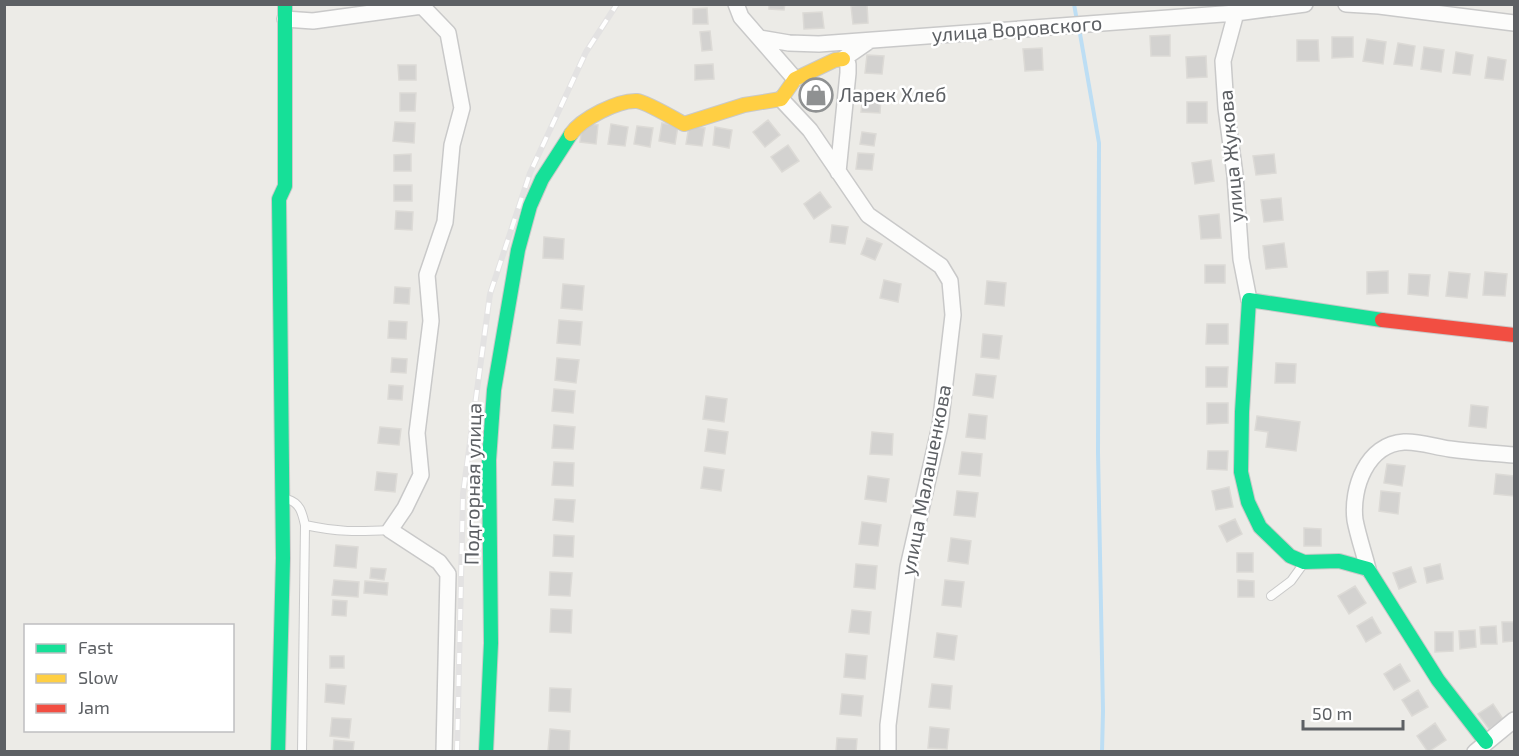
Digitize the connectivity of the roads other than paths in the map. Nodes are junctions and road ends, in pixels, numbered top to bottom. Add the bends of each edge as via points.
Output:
1 (736, 4) edge
2 (1305, 4) edge
3 (1346, 4) edge
4 (422, 5) edge
5 (285, 12) edge
6 (1236, 13) junction
7 (1515, 23) edge
8 (760, 38) junction
9 (872, 39) junction
10 (843, 59) junction
11 (795, 79) junction
12 (781, 99) junction
13 (838, 172) junction
14 (1249, 300) junction
15 (1515, 335) edge
16 (1515, 455) edge
17 (283, 498) junction
18 (305, 525) junction
19 (390, 530) junction
20 (1304, 562) junction
21 (1368, 569) junction
22 (1271, 596) dead end
23 (1515, 720) edge
24 (1480, 747) edge
25 (278, 752) edge
26 (302, 752) edge
27 (444, 752) edge
28 (486, 752) edge
29 (888, 752) edge

1 - 8 street via 741,17
2 - 6 street, улица Воровского
3 - 7 street
4 - 5 street via 313,21
4 - 19 street via 448,33 462,108 452,145 445,222 428,275 432,321 417,433 421,475
5 - 17 street via 285,186 279,199
6 - 9 street, улица Воровского
6 - 14 street, улица Жукова via 1223,62 1241,259
8 - 9 street, улица Воровского via 819,44
8 - 11 street
9 - 10 street
10 - 11 street
10 - 13 street via 848,64 848,73
11 - 12 street
12 - 13 street, улица Малашенкова via 810,130
12 - 28 street, Подгорная улица via 744,105 684,123 638,101 613,106 576,125 542,179 518,250 494,390 489,460 492,632
13 - 29 street, улица Малашенкова via 868,215 941,266 950,281 953,315 940,426 908,567 888,724
14 - 15 street
14 - 20 street, улица Жукова via 1241,472 1248,502 1260,526 1290,556
16 - 21 street via 1403,442 1373,455 1356,496 1355,518
17 - 18 lane via 296,502
17 - 25 street
18 - 19 lane via 335,532
18 - 26 lane
19 - 27 street via 439,562 448,574
20 - 21 street via 1339,561
20 - 22 lane via 1291,581
21 - 24 street via 1471,725
23 - 24 street

